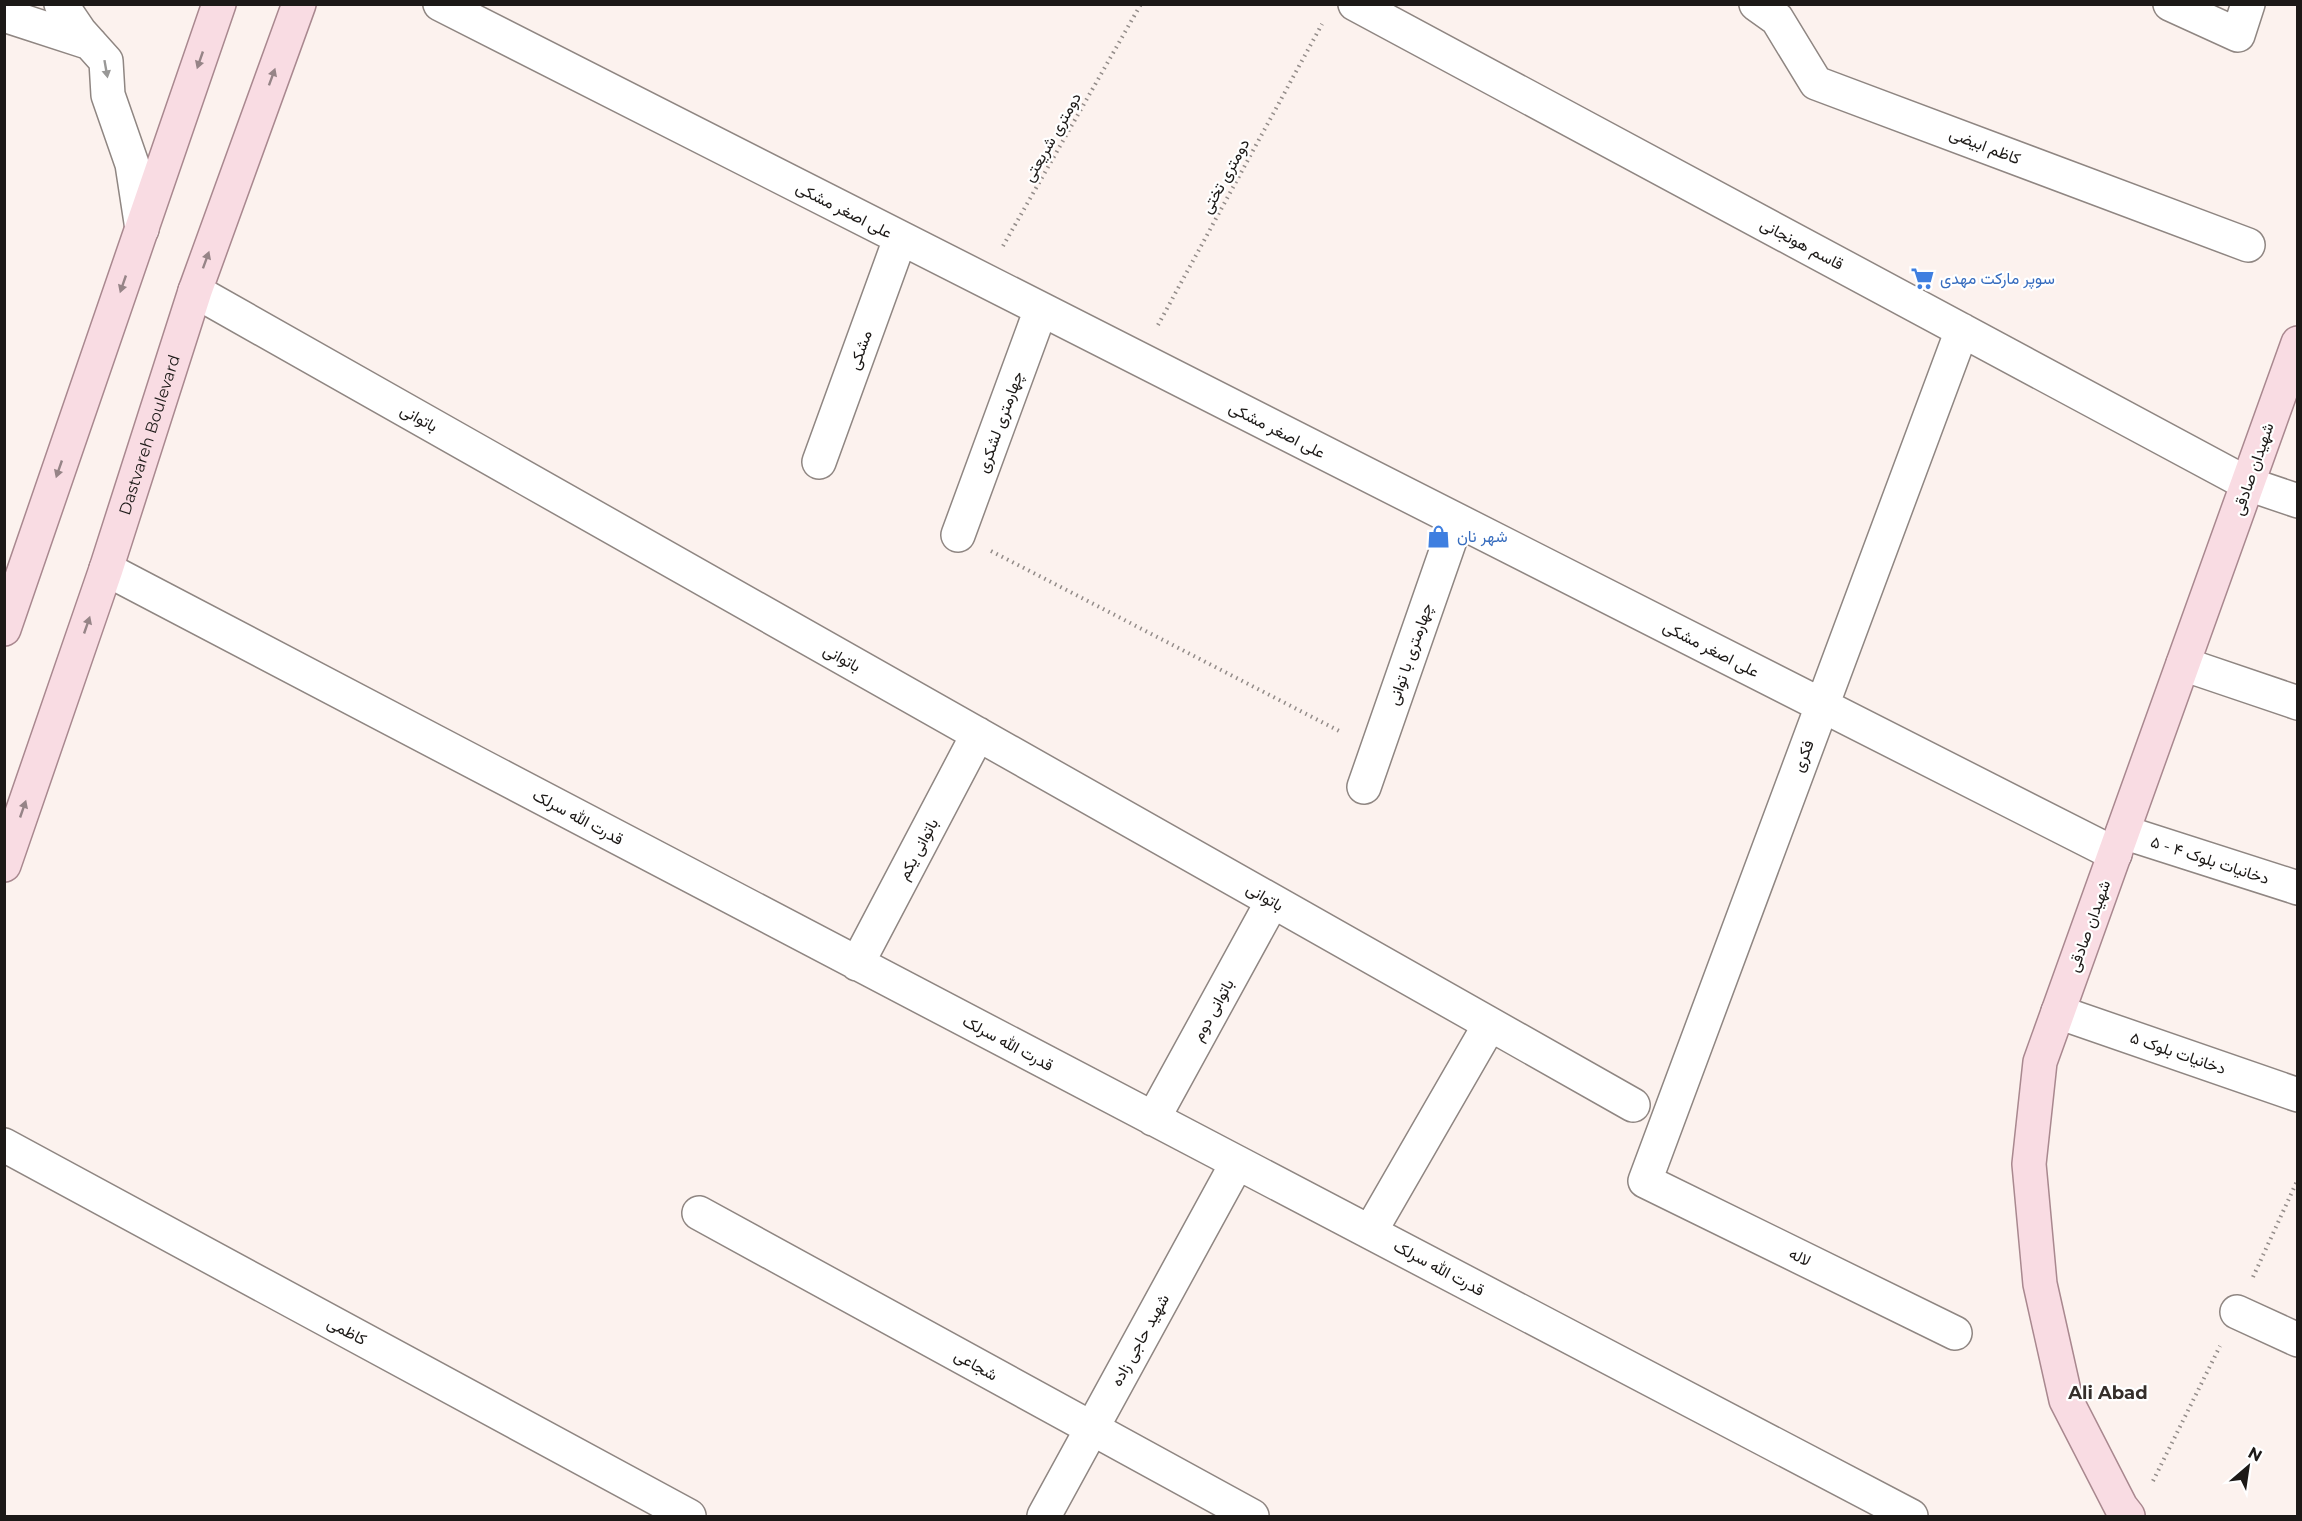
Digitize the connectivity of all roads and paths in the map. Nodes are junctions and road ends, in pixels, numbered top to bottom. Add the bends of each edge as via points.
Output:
1 (62, 4) edge
2 (219, 4) edge
3 (298, 4) edge
4 (440, 4) edge
5 (1141, 4) edge
6 (2170, 4) edge
7 (2248, 4) edge
8 (1772, 9) edge
9 (1341, 10) edge
10 (4, 15) edge
11 (90, 43) junction
12 (142, 229) junction
13 (900, 238) junction
14 (2248, 245) dead end
15 (983, 280) junction
16 (195, 291) junction
17 (1041, 309) junction
18 (1962, 330) junction
19 (2298, 343) edge
20 (1139, 360) junction
21 (819, 462) dead end
22 (2248, 484) junction
23 (2298, 501) edge
24 (1457, 520) junction
25 (958, 534) joint
26 (106, 569) junction
27 (6, 621) edge
28 (2183, 664) junction
29 (2298, 703) edge
30 (1822, 706) junction
31 (978, 734) junction
32 (1377, 750) junction
33 (1364, 787) dead end
34 (2119, 843) junction
35 (4, 865) edge
36 (2298, 888) edge
37 (1272, 902) junction
38 (857, 964) junction
39 (2058, 1012) junction
40 (1490, 1024) junction
41 (2298, 1095) edge
42 (1633, 1106) dead end
43 (1153, 1119) junction
44 (4, 1145) edge
45 (1237, 1163) junction
46 (1645, 1181) joint
47 (699, 1213) dead end
48 (1370, 1232) junction
49 (2237, 1312) dead end
50 (1955, 1333) dead end
51 (2298, 1340) edge
52 (1092, 1428) junction
53 (689, 1516) edge
54 (1044, 1516) edge
55 (1252, 1516) edge
56 (1911, 1516) edge
57 (2128, 1516) edge

1 - 11 street
2 -> 12 main road
16 -> 3 main road, Dastvareh Boulevard
4 - 13 street, علی اصغر مشکی
5 - 15 path, دومتری شریعتی
6 - 7 street via 2238,35
8 - 14 street, کاظم ابیضی via 1816,83
9 - 18 street, قاسم هونجانی
9 - 20 path, دومتری تختی
10 - 11 street
11 -> 12 street via 106,61 108,95 132,164
12 -> 27 main road
13 - 15 street, علی اصغر مشکی
13 - 21 street, مشکی
15 - 17 street, علی اصغر مشکی
16 - 26 main road, Dastvareh Boulevard
16 - 31 street, باتوانی
17 - 20 street, علی اصغر مشکی
17 - 25 street, چهارمتری لشکری
18 - 22 street, قاسم هونجانی
18 - 30 street, فکری
19 - 22 main road, شهیدان صادقی
20 - 24 street, علی اصغر مشکی
22 - 23 street, قاسم هونجانی
22 - 28 main road, شهیدان صادقی
24 - 30 street, علی اصغر مشکی
24 - 32 street, چهارمتری با توانی
25 - 32 path
35 -> 26 main road, Dastvareh Boulevard
26 - 38 street, قدرت الله سرلک
28 - 29 street
28 - 34 main road, شهیدان صادقی
30 - 34 street, علی اصغر مشکی
30 - 46 street, فکری
31 - 37 street, باتوانی
31 - 38 street, باتوانی یکم
32 - 33 street, چهارمتری با توانی
34 - 36 street, دخانیات بلوک ۴ - ۵
34 - 39 main road, شهیدان صادقی
37 - 40 street, باتوانی
37 - 43 street, باتوانی دوم
38 - 43 street, قدرت الله سرلک
39 - 41 street, دخانیات بلوک ۵
39 - 57 main road, شهیدان صادقی via 2040,1062 2029,1164 2040,1284 2066,1400
40 - 42 street, باتوانی
40 - 48 street
43 - 45 street, قدرت الله سرلک
44 - 53 street, کاظمی
45 - 48 street, قدرت الله سرلک
45 - 52 street, شهید حاجی زاده
46 - 50 street, لاله
47 - 52 street, شجاعی
48 - 56 street, قدرت الله سرلک
49 - 51 street
52 - 54 street, شهید حاجی زاده
52 - 55 street, شجاعی

